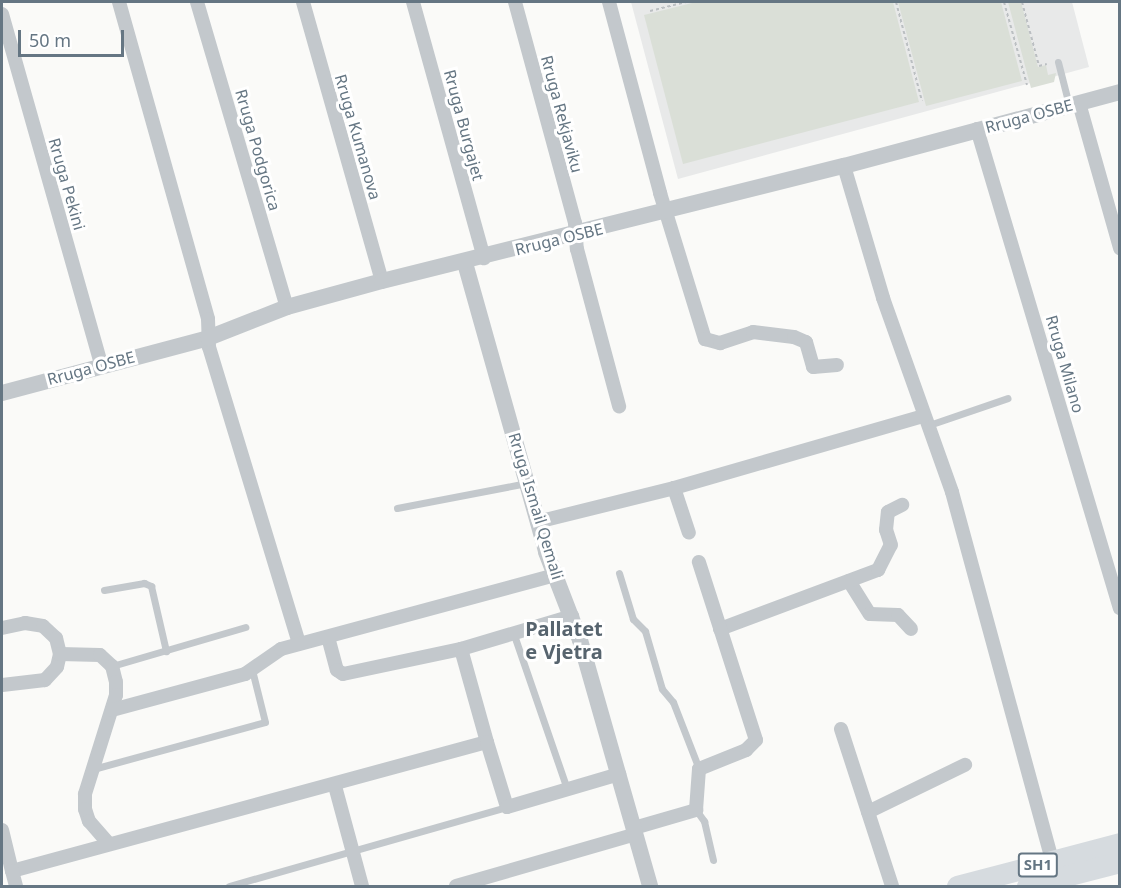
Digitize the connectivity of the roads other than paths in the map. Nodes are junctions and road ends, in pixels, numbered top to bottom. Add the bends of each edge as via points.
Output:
1 (119, 2) edge
2 (197, 2) edge
3 (303, 2) edge
4 (413, 2) edge
5 (514, 2) edge
6 (609, 2) edge
7 (2, 14) edge
8 (1056, 62) road end
9 (1119, 92) edge
10 (1074, 104) junction
11 (977, 129) junction
12 (844, 166) junction
13 (667, 212) junction
14 (576, 235) junction
15 (1119, 248) edge
16 (484, 258) junction
17 (465, 263) junction
18 (382, 281) junction
19 (287, 307) junction
20 (208, 338) junction
21 (101, 364) junction
22 (837, 365) dead end
23 (2, 393) edge
24 (1008, 398) dead end
25 (619, 406) dead end
26 (927, 421) junction
27 (527, 483) junction
28 (674, 488) junction
29 (902, 505) dead end
30 (398, 508) dead end
31 (537, 522) junction
32 (689, 533) dead end
33 (699, 562) dead end
34 (619, 573) dead end
35 (556, 575) junction
36 (849, 581) junction
37 (104, 590) dead end
38 (1119, 608) edge
39 (572, 616) junction
40 (245, 627) dead end
41 (2, 628) edge
42 (720, 629) junction
43 (911, 629) dead end
44 (514, 635) junction
45 (328, 637) junction
46 (299, 644) junction
47 (461, 649) junction
48 (166, 651) junction
49 (60, 654) junction
50 (112, 666) junction
51 (252, 670) junction
52 (2, 686) edge
53 (112, 710) junction
54 (841, 729) dead end
55 (487, 742) junction
56 (965, 765) dead end
57 (93, 769) junction
58 (699, 769) junction
59 (619, 774) junction
60 (335, 786) junction
61 (567, 789) junction
62 (507, 807) junction
63 (696, 810) junction
64 (868, 812) junction
65 (2, 830) edge
66 (635, 831) junction
67 (1119, 843) edge
68 (109, 844) junction
69 (353, 852) junction
70 (712, 860) dead end
71 (1052, 861) junction
72 (1119, 862) edge
73 (12, 871) junction
74 (16, 886) edge
75 (229, 886) edge
76 (362, 886) edge
77 (456, 886) edge
78 (650, 886) edge
79 (892, 886) edge
80 (957, 886) edge
81 (1027, 886) edge

1 - 20 street via 208,319
2 - 19 street, Rruga Podgorica
3 - 18 street, Rruga Kumanova
4 - 16 street, Rruga Burgajet
5 - 14 street, Rruga Rekjaviku
6 - 13 street
7 - 21 street, Rruga Pekini
8 - 10 lane
9 - 10 street, Rruga OSBE
10 - 11 street, Rruga OSBE
10 - 15 street
11 - 12 street, Rruga OSBE
11 - 38 street, Rruga Milano
12 - 13 street, Rruga OSBE
12 - 26 street via 883,298
13 - 14 street, Rruga OSBE
13 - 22 street via 707,342 720,343 753,332 794,337 806,342 813,367
14 - 16 street, Rruga OSBE
14 - 25 street, Rruga Rekjaviku
16 - 17 street, Rruga OSBE
17 - 18 street, Rruga OSBE
17 - 27 street, Rruga Ismail Qemali
18 - 19 street, Rruga OSBE
19 - 20 street, Rruga OSBE
20 - 21 street, Rruga OSBE
20 - 46 street
21 - 23 street, Rruga OSBE
24 - 26 lane
26 - 28 street
26 - 71 street via 958,515
27 - 30 lane
27 - 31 street, Rruga Ismail Qemali
28 - 31 street
28 - 32 street
29 - 36 street via 888,512 886,530 891,545 886,562 878,570
31 - 35 street, Rruga Ismail Qemali
33 - 42 street
34 - 58 lane via 633,620 645,631 662,689 673,702
35 - 39 street, Rruga Ismail Qemali
35 - 45 street
36 - 42 street
36 - 43 street via 870,614 898,615
37 - 48 lane via 144,583 151,586
39 - 44 street
39 - 59 street, Rruga Ismail Qemali
40 - 48 lane
41 - 49 street via 36,623 56,638
42 - 58 street via 756,740 746,750
44 - 47 street
44 - 61 lane
45 - 46 street
45 - 47 street via 337,670 343,674
46 - 51 street via 281,649
47 - 55 street
48 - 50 lane
49 - 50 street via 100,656
49 - 52 street via 57,667 45,680
50 - 53 street via 116,682
51 - 53 street
51 - 57 lane via 265,722
53 - 57 street
54 - 64 street
55 - 60 street
55 - 62 street
56 - 64 street
57 - 68 street via 85,809 89,821
58 - 63 street
59 - 61 street
59 - 66 street, Rruga Ismail Qemali
60 - 68 street
60 - 69 street
61 - 62 street
62 - 69 lane
63 - 66 street
63 - 70 lane via 704,821
64 - 79 street
65 - 73 street
66 - 77 street
66 - 78 street, Rruga Ismail Qemali
67 - 71 main road, SH1
68 - 73 street
69 - 75 lane
69 - 76 street
71 - 80 main road, SH1
72 - 81 main road, SH1
73 - 74 street

